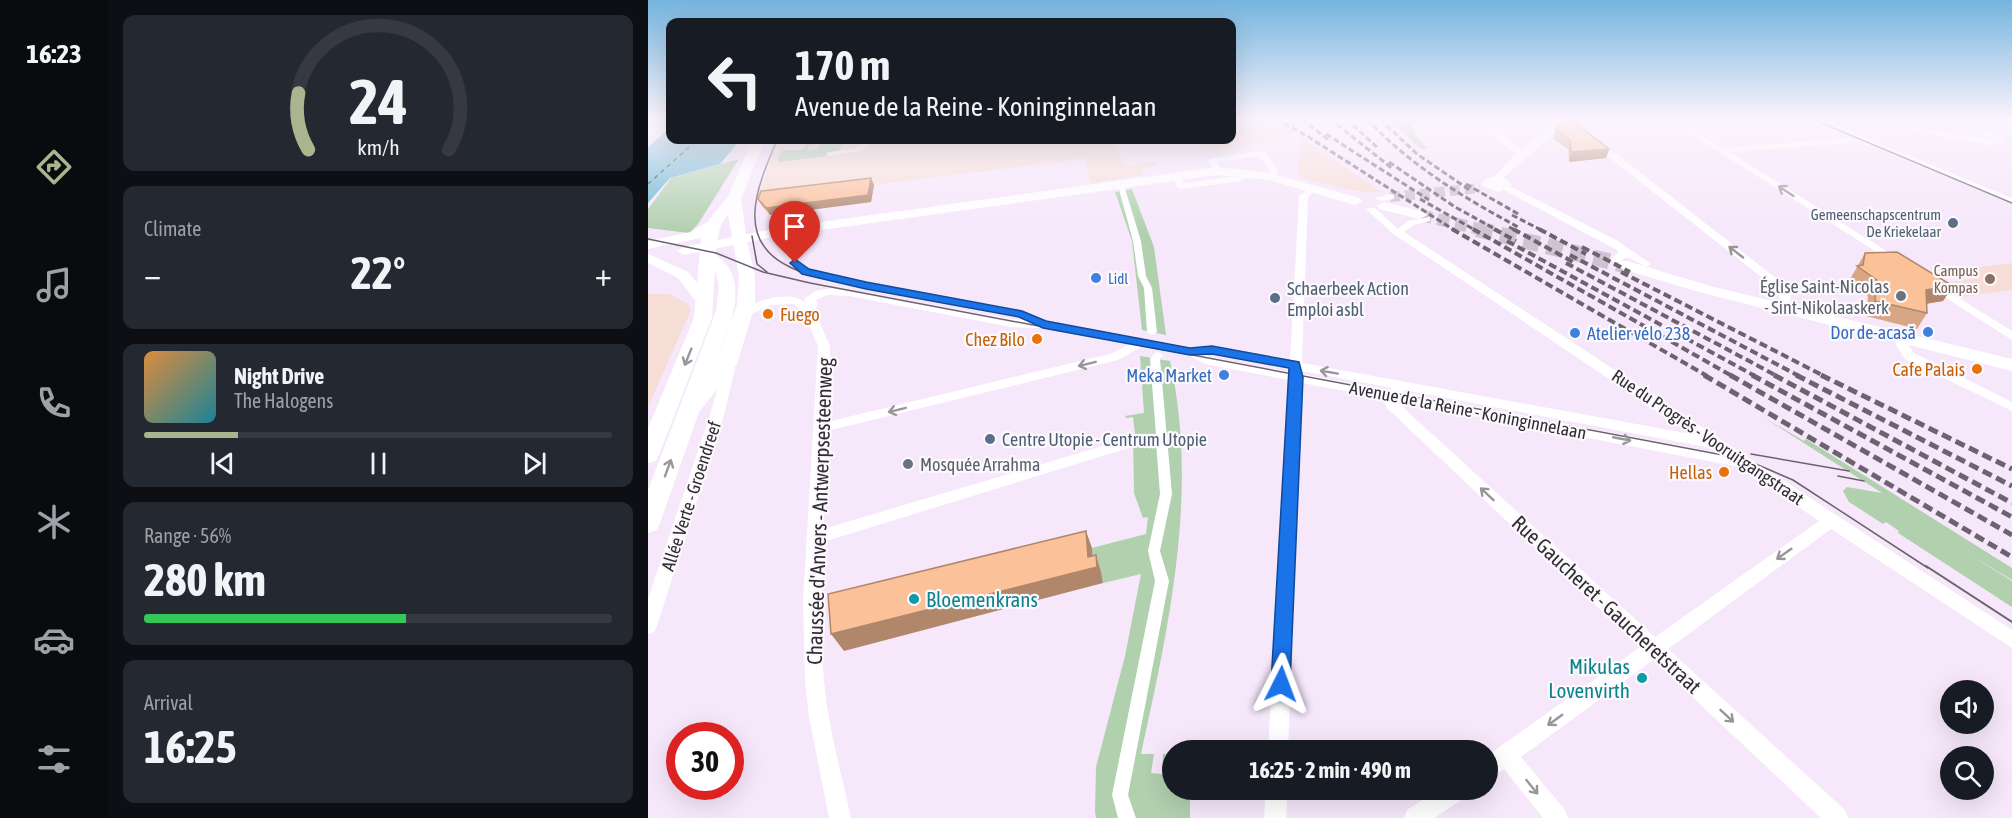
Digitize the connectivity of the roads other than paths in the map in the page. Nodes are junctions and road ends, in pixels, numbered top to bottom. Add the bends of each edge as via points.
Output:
1 (751, 157) edge
2 (1232, 157) edge
3 (1264, 157) edge
4 (1518, 157) edge
5 (1615, 157) edge
6 (1733, 157) edge
7 (1906, 157) edge
8 (1217, 171) junction
9 (1248, 173) junction
10 (1274, 176) junction
11 (1176, 177) junction
12 (1121, 183) junction
13 (1502, 184) junction
14 (1484, 187) tunnel mouth
15 (1319, 188) junction
16 (2012, 201) edge
17 (730, 204) junction
18 (1381, 204) junction
19 (954, 209) junction
20 (1423, 217) joint
21 (716, 221) junction
22 (1403, 232) junction
23 (796, 233) junction
24 (737, 238) junction
25 (648, 251) edge
26 (1621, 258) joint
27 (711, 260) junction
28 (1905, 267) edge
29 (1924, 280) edge
30 (704, 301) junction
31 (806, 305) junction
32 (1783, 307) junction
33 (744, 314) junction
34 (1043, 324) junction
35 (1152, 332) dead end
36 (2012, 336) edge
37 (1901, 338) junction
38 (1140, 342) junction
39 (1158, 355) dead end
40 (727, 364) junction
41 (2012, 365) edge
42 (1296, 371) junction
43 (1397, 391) junction
44 (2012, 407) edge
45 (689, 410) junction
46 (821, 428) junction
47 (1161, 438) junction
48 (1133, 442) joint
49 (1717, 444) junction
50 (648, 455) edge
51 (1747, 464) junction
52 (1832, 520) junction
53 (648, 523) edge
54 (815, 538) junction
55 (648, 627) edge
56 (2012, 640) edge
57 (1653, 648) junction
58 (1278, 740) edge
59 (1506, 756) junction
60 (1498, 761) edge
61 (1276, 800) edge
62 (1442, 800) edge
63 (840, 818) edge
64 (1127, 818) edge
65 (1275, 818) edge
66 (1415, 818) edge
67 (1557, 818) edge
68 (1837, 818) edge

1 - 17 main road
2 - 8 street via 1212,160
3 - 10 street
4 - 13 street via 1499,177
32 -> 5 street via 1786,292 1782,288
28 -> 6 street
7 - 16 street
8 - 9 main road
8 - 11 main road
9 - 10 main road
9 - 11 street via 1241,178 1181,186
9 - 15 main road
10 - 15 main road
11 - 12 main road
12 - 19 main road
12 - 35 street via 1148,288
13 - 14 street via 1499,189
13 - 26 street
15 - 18 main road via 1359,199 1359,207
15 - 42 street via 1304,196
17 - 21 main road
17 - 24 main road, Allée Verte - Groendreef
18 - 20 main road
18 - 22 street, Rue du Progrès - Vooruitgangstraat via 1395,231
19 - 23 main road
19 - 24 main road
20 - 22 street
21 - 25 main road via 696,235
21 - 27 main road via 708,239
22 - 49 street, Rue du Progrès - Vooruitgangstraat
23 - 24 main road via 753,242
23 - 34 street, Avenue de la Reine - Koninginnelaan via 783,242 795,263 806,272 1022,314
24 - 27 main road
24 - 33 main road, Allée Verte - Groendreef via 747,276
25 - 27 main road via 684,261
25 - 27 main road via 684,251
25 - 30 main road via 686,278
26 - 32 main road via 1643,266 1648,274 1662,272
27 - 30 main road
27 - 45 main road via 727,280 725,311
29 - 36 street
30 -> 50 main road via 703,318
31 - 33 street, Avenue de la Reine - Koninginnelaan via 796,300 770,302
31 - 34 street, Avenue de la Reine - Koninginnelaan via 820,293 831,290 1011,323
31 - 46 street, Chaussée d'Anvers - Antwerpsesteenweg via 824,346
32 - 37 main road
33 - 40 main road, Allée Verte - Groendreef
34 - 38 street, Avenue de la Reine - Koninginnelaan
37 - 41 main road
37 - 44 street via 1909,356
38 - 42 street, Avenue de la Reine - Koninginnelaan via 1190,351 1205,360
38 -> 46 street via 1114,357
39 - 47 street via 1155,359
40 - 45 main road, Allée Verte - Groendreef
40 - 55 street, Allée Verte - Groendreef via 717,415
42 - 43 street, Avenue de la Reine - Koninginnelaan
42 - 58 street
43 - 49 street, Avenue de la Reine - Koninginnelaan
43 -> 51 street, Avenue de la Reine - Koninginnelaan
57 -> 43 street, Rue Gaucheret - Gaucheretstraat via 1392,405
53 -> 45 main road, Allée Verte - Groendreef
46 - 54 street, Chaussée d'Anvers - Antwerpsesteenweg
47 - 48 street
47 - 64 street via 1166,494 1154,551 1162,581 1120,795
48 - 54 street
49 - 51 street, Rue du Progrès - Vooruitgangstraat
51 - 52 street, Rue du Progrès - Vooruitgangstraat
52 - 56 street, Rue du Progrès - Vooruitgangstraat
52 -> 57 street
54 - 63 street, Chaussée d'Anvers - Antwerpsesteenweg via 815,681
57 -> 59 street
57 -> 68 street, Rue Gaucheret - Gaucheretstraat
59 - 60 street
59 -> 67 street
61 - 65 street
62 - 66 street

